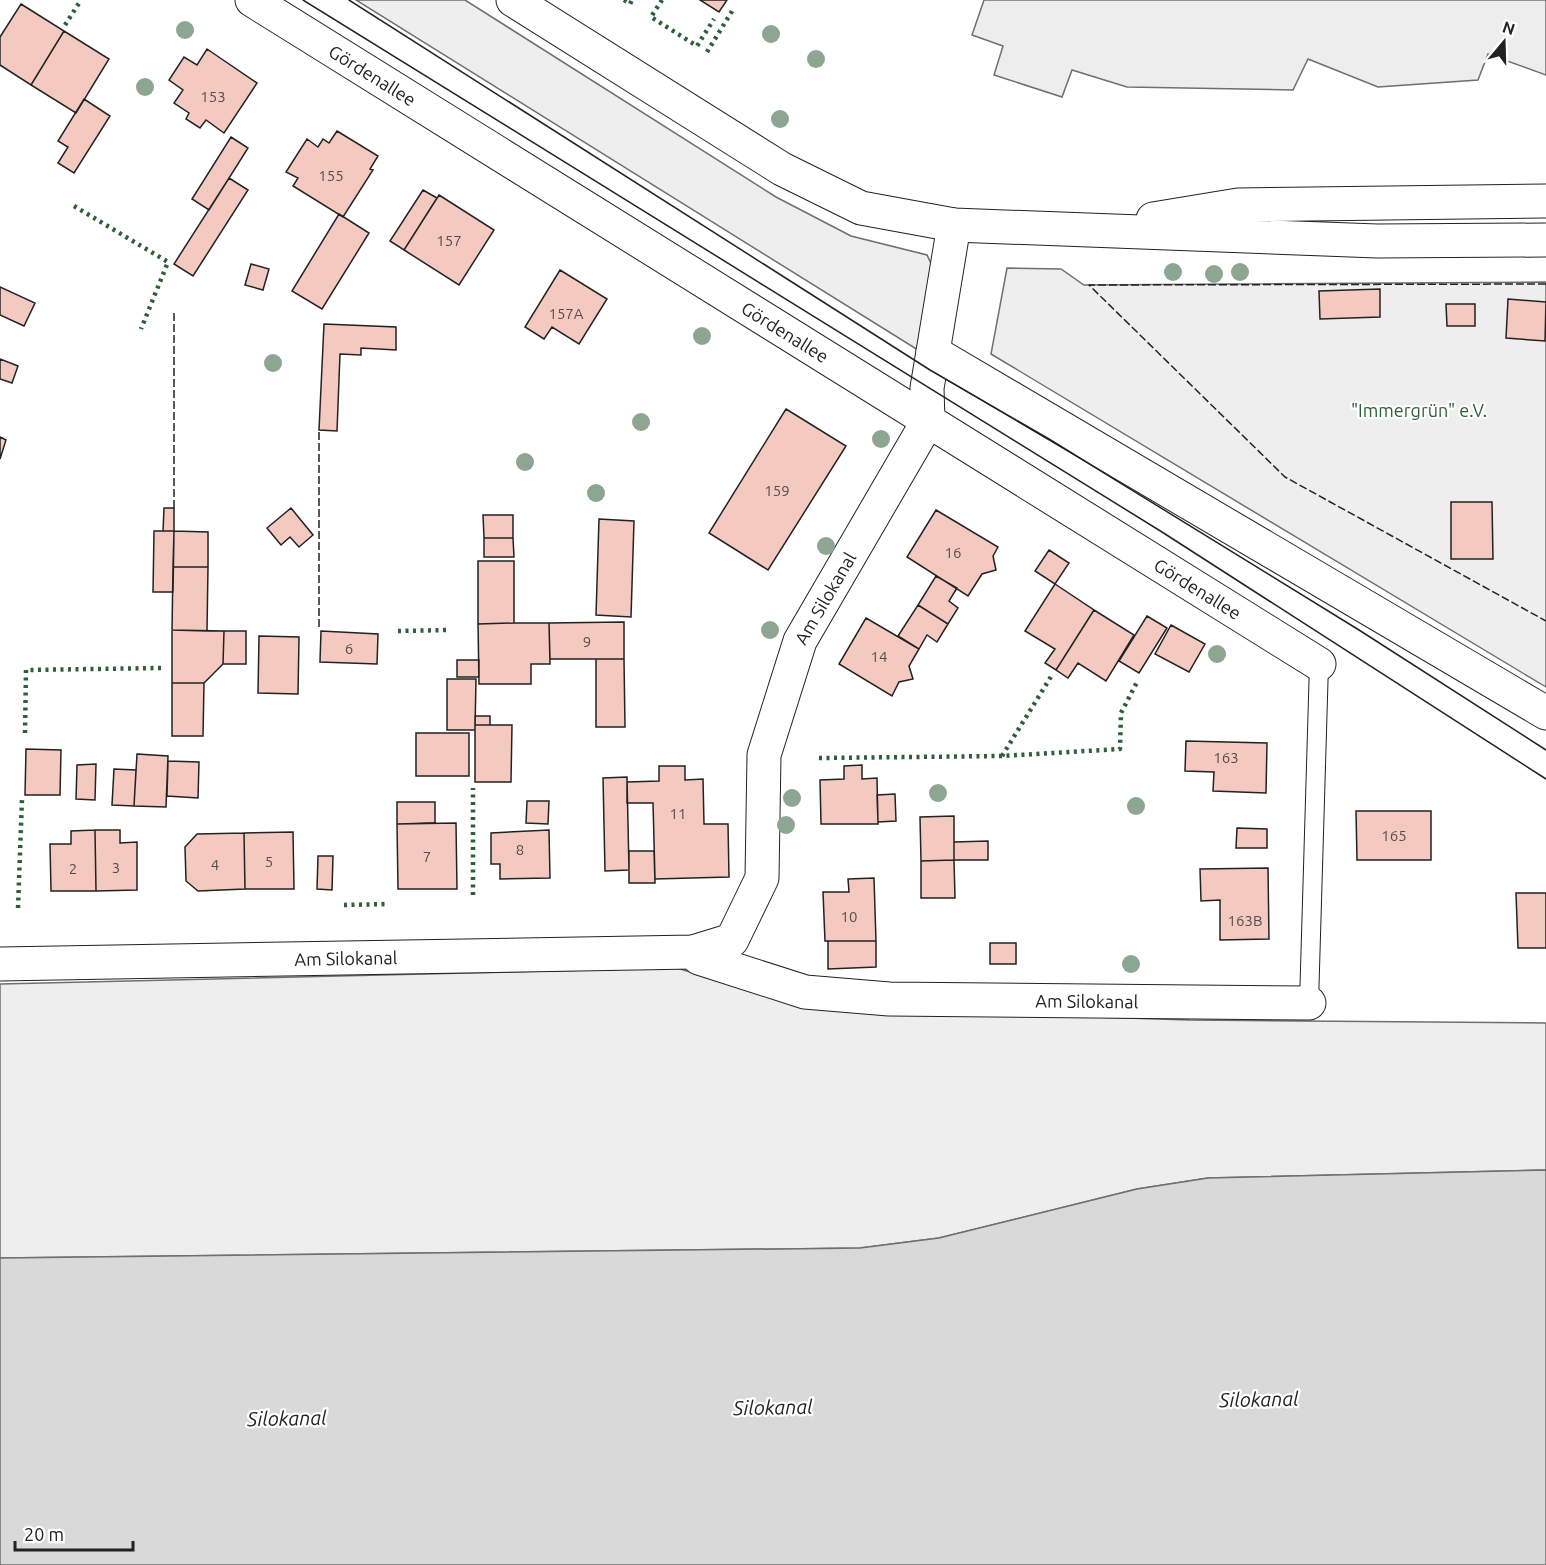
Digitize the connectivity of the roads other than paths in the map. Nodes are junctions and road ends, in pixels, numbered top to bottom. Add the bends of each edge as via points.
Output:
1 (252, 0) edge
2 (513, 0) edge
3 (1546, 201) edge
4 (954, 225) junction
5 (1083, 231) junction
6 (1546, 240) edge
7 (933, 352) junction
8 (928, 421) junction
9 (1319, 664) joint
10 (1546, 713) edge
11 (693, 952) junction
12 (0, 964) edge
13 (1309, 1003) joint

1 - 8 street, Gördenallee
2 - 4 street via 782,169 861,208
3 - 5 street via 1239,205
4 - 5 street
4 - 7 street
5 - 6 street via 1377,242
7 - 8 street via 927,388
7 - 10 street
8 - 9 street, Gördenallee
8 - 11 street, Am Silokanal via 800,640 764,755 762,878 732,940
9 - 13 lane
11 - 12 street, Am Silokanal
11 - 13 street, Am Silokanal via 699,958 805,992 889,999

